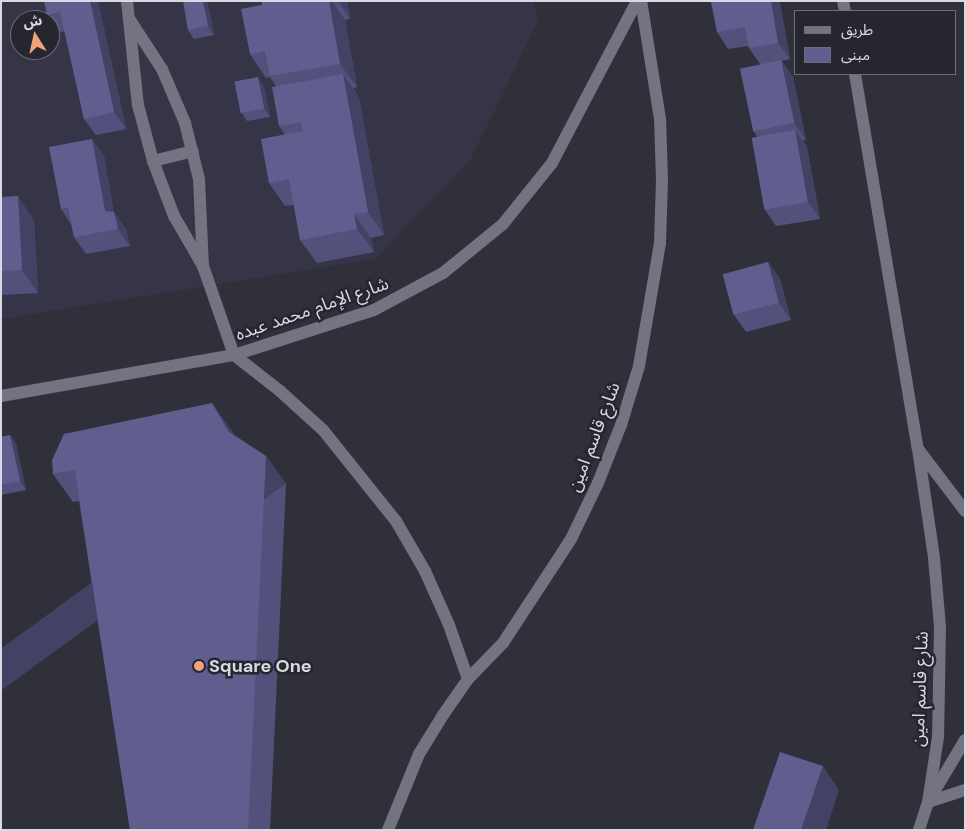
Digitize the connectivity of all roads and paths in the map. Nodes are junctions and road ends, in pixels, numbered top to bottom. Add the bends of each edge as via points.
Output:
1 (127, 1) edge
2 (639, 1) edge
3 (130, 20) junction
4 (855, 75) edge
5 (193, 151) junction
6 (152, 161) junction
7 (203, 266) junction
8 (234, 355) junction
9 (1, 396) edge
10 (918, 449) junction
11 (965, 511) edge
12 (468, 679) junction
13 (965, 740) edge
14 (965, 790) edge
15 (928, 802) junction
16 (388, 830) edge
17 (919, 830) edge

1 - 3 street
2 - 8 street, شارع الإمام محمد عبده via 552,163 529,195 474,250 410,294 374,310
2 - 12 street, شارع قاسم امين via 656,84 662,181 658,252 639,366 598,483 571,539 508,636
3 - 5 street via 162,69
3 - 6 street via 138,106
4 - 10 street, شارع قاسم امين
5 - 6 street
5 - 7 street via 202,208
6 - 7 street via 174,216
7 - 8 street
8 - 9 street, شارع الإمام محمد عبده
8 - 12 street via 280,390 323,430 390,513 425,571 450,624
10 - 11 street
10 - 15 street, شارع قاسم امين via 934,558 940,627 938,737
12 - 16 street, شارع قاسم امين via 419,754
13 - 15 street
14 - 15 street
15 - 17 street, شارع قاسم امين

